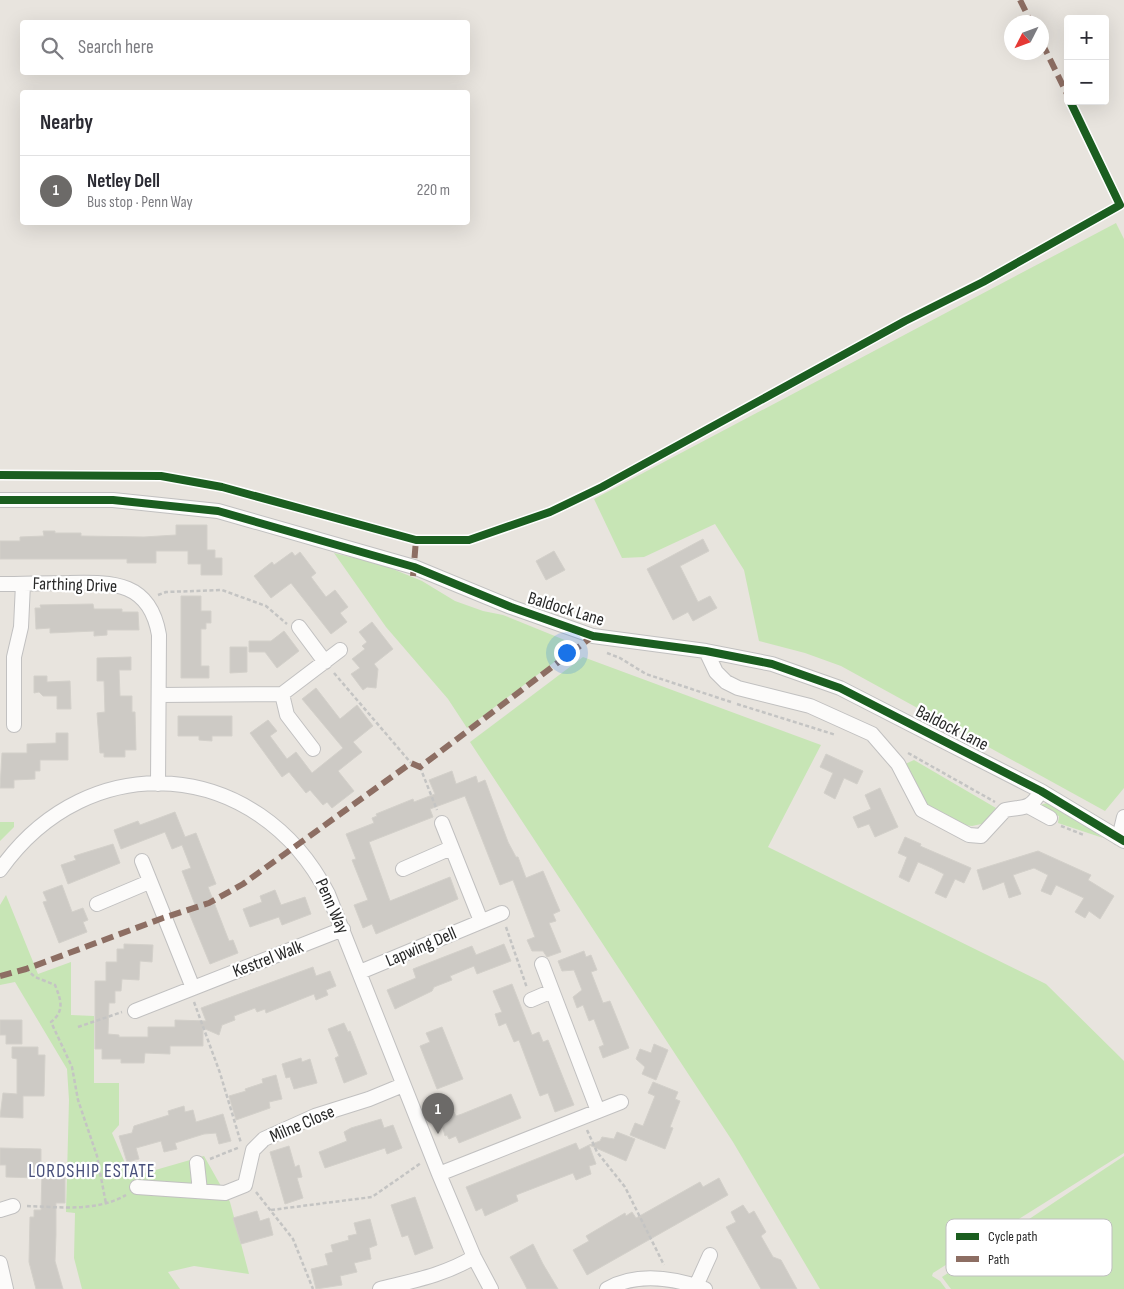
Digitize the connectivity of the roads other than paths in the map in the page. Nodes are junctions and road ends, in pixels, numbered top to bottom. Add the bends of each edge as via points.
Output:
1 (0, 500) edge
2 (0, 584) edge
3 (23, 584) junction
4 (299, 628) road end
5 (340, 650) dead end
6 (706, 651) junction
7 (325, 662) junction
8 (282, 694) junction
9 (159, 695) junction
10 (14, 725) dead end
11 (313, 749) dead end
12 (158, 784) junction
13 (1040, 791) junction
14 (1028, 806) junction
15 (1124, 817) edge
16 (1054, 821) road end
17 (442, 823) road end
18 (1122, 840) edge
19 (451, 848) junction
20 (142, 861) dead end
21 (403, 869) dead end
22 (0, 870) edge
23 (149, 882) junction
24 (97, 904) dead end
25 (502, 914) road end
26 (481, 921) junction
27 (342, 929) junction
28 (542, 964) dead end
29 (360, 972) junction
30 (193, 988) junction
31 (552, 991) junction
32 (531, 1000) road end
33 (135, 1011) road end
34 (403, 1085) junction
35 (621, 1102) dead end
36 (598, 1112) junction
37 (197, 1163) road end
38 (439, 1174) junction
39 (137, 1187) road end
40 (200, 1191) junction
41 (710, 1255) dead end
42 (474, 1257) junction
43 (0, 1263) edge
44 (700, 1287) edge
45 (6, 1289) edge
46 (380, 1289) edge
47 (491, 1289) edge
48 (607, 1289) edge

1 - 6 street, Baldock Lane via 113,500 218,511 414,567 593,636
2 - 3 street, Farthing Drive
3 - 9 street, Farthing Drive via 119,584 135,592 154,616 159,635
3 - 10 street, Farthing Drive via 21,627 14,657
4 - 7 street
5 - 7 street
6 - 13 street, Baldock Lane via 772,664 840,688
6 - 14 street via 716,672 726,682 810,706 872,734 898,764 916,801 928,815 976,837 986,832 1005,810
7 - 8 street
8 - 9 street
8 - 11 street via 287,715
9 - 12 street, Farthing Drive
12 - 22 street, Penn Way via 107,790 60,811 21,842
12 - 27 street, Penn Way via 202,788 246,806 273,824 319,875
13 - 14 street via 1033,804
13 - 18 street, Baldock Lane
14 - 16 street
15 - 18 street
17 - 19 street
19 - 21 street
19 - 26 street
20 - 23 street
23 - 24 street
23 - 30 street
25 - 26 street, Lapwing Dell
26 - 29 street, Lapwing Dell
27 - 29 street, Penn Way
27 - 30 street, Kestrel Walk
28 - 31 street
29 - 34 street, Penn Way
30 - 33 street, Kestrel Walk
31 - 32 street
31 - 36 street
34 - 38 street, Penn Way
34 - 40 street, Milne Close via 295,1124 248,1147 245,1185 225,1192
35 - 36 street
36 - 38 street
37 - 40 street
38 - 42 street, Penn Way
39 - 40 street
41 - 44 street
42 - 46 street via 436,1275
42 - 47 street, Penn Way
43 - 45 street
44 - 48 street via 670,1278 621,1281

